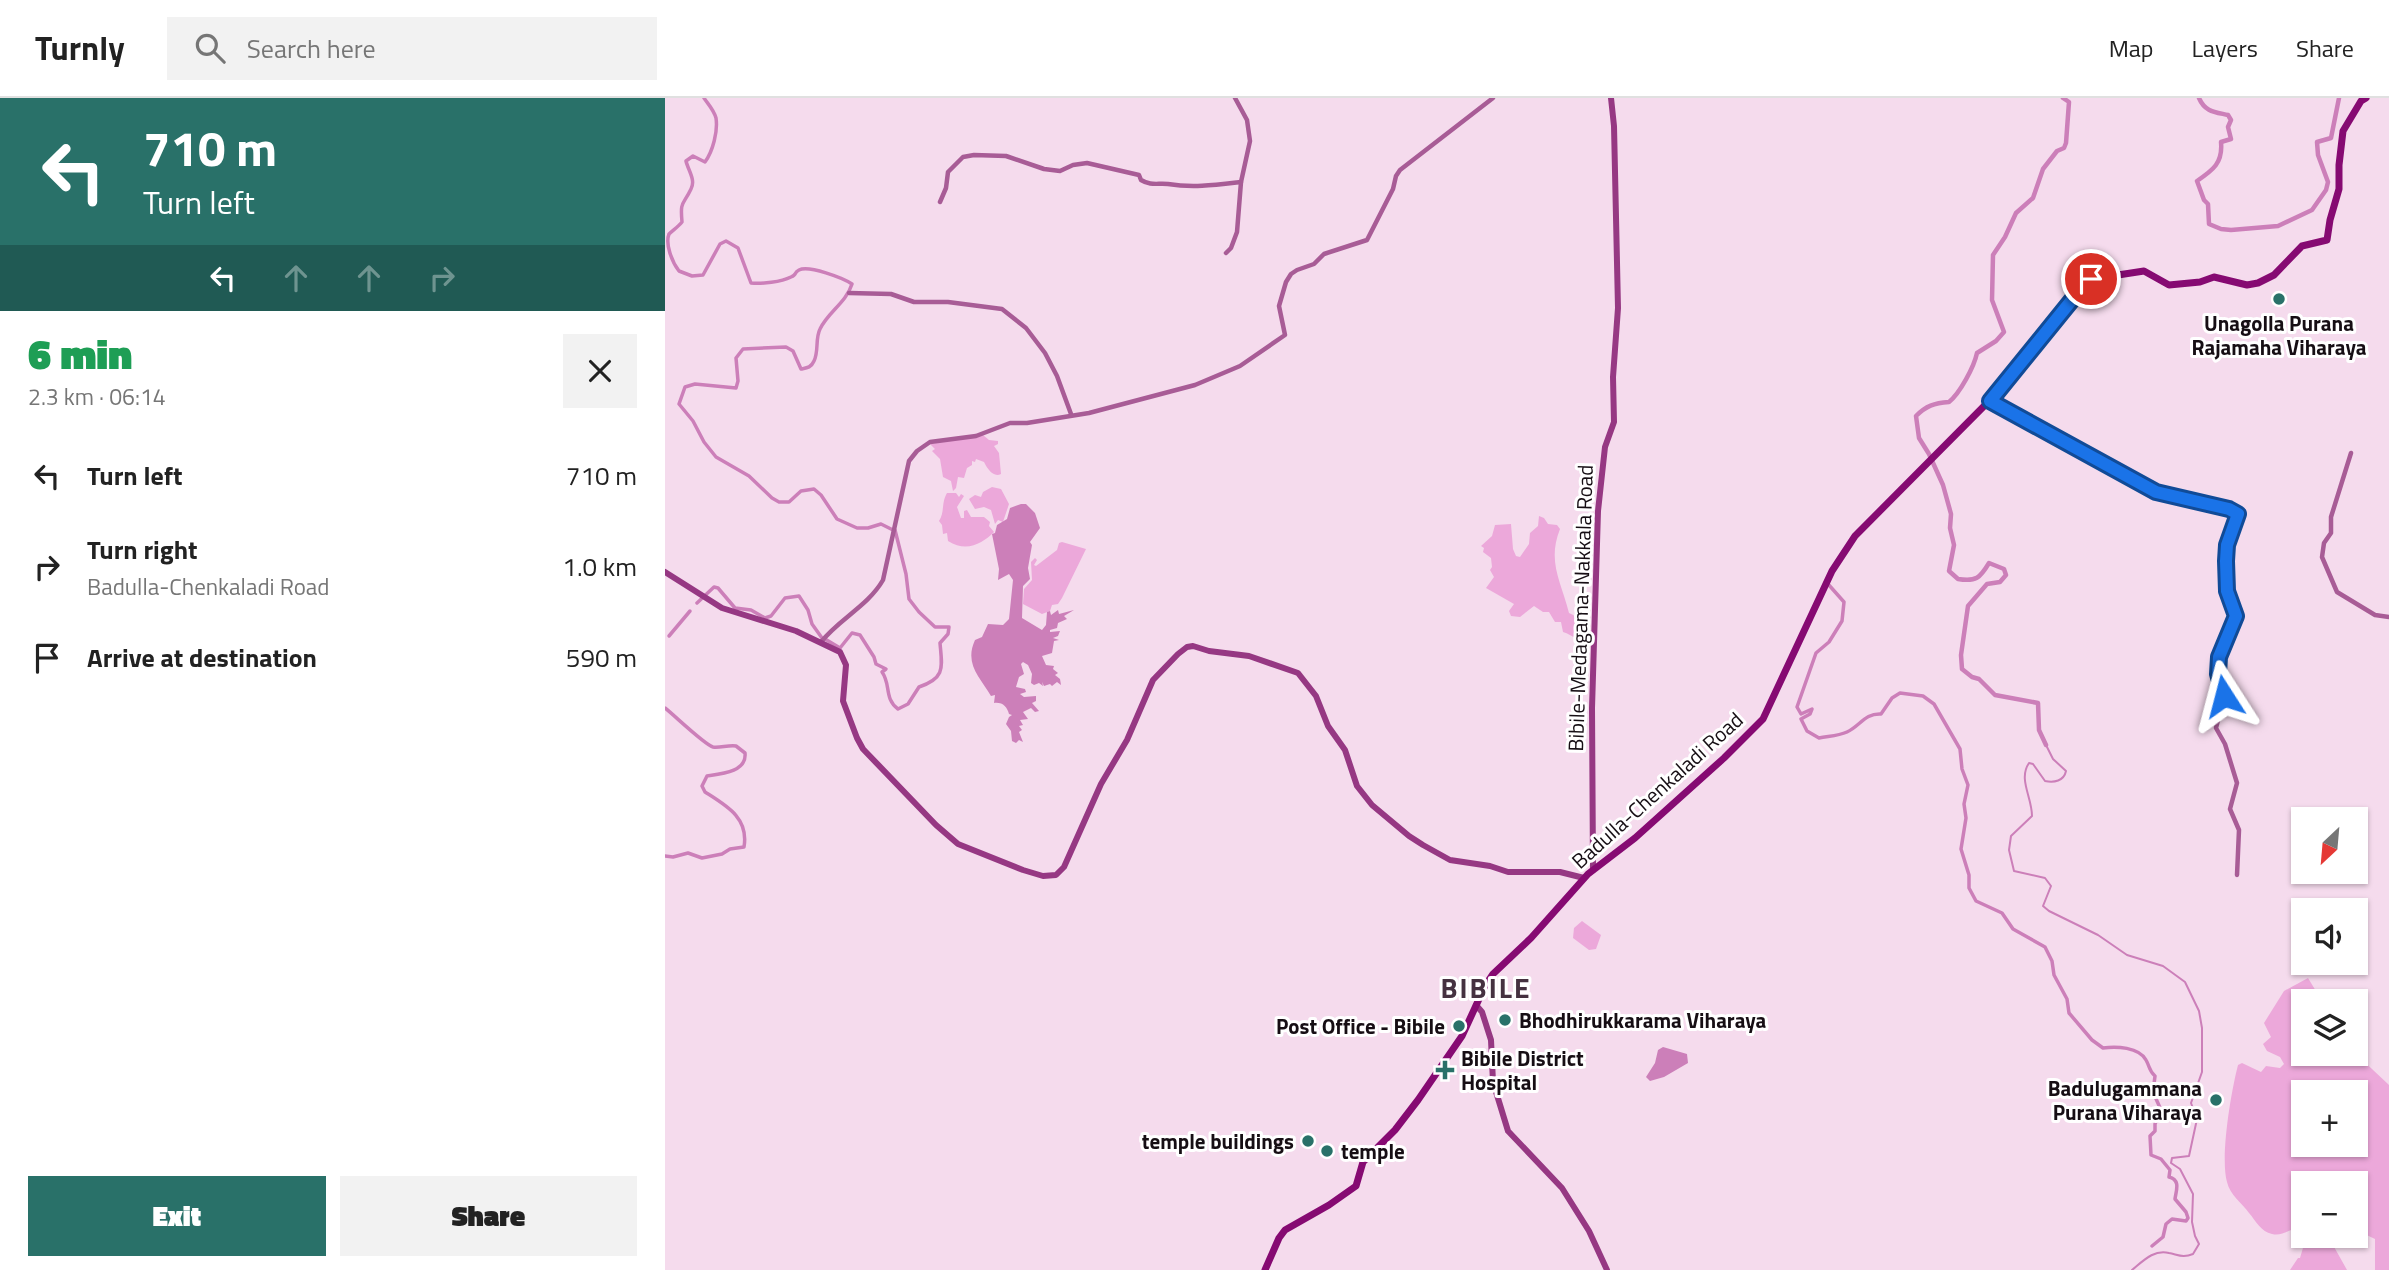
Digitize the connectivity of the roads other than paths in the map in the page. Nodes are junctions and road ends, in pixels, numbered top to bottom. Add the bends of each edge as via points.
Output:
1 (1235, 98) edge
2 (1493, 98) edge
3 (1611, 98) edge
4 (2366, 98) edge
5 (1241, 183) junction
6 (940, 202) dead end
7 (1226, 253) dead end
8 (849, 293) dead end
9 (1990, 401) junction
10 (1071, 414) junction
11 (2350, 453) dead end
12 (665, 572) edge
13 (2389, 617) edge
14 (821, 642) junction
15 (1593, 870) junction
16 (2237, 875) dead end
17 (1584, 878) junction
18 (1476, 1005) junction
19 (1265, 1270) edge
20 (1607, 1270) edge

1 - 5 main road via 1250,133
2 - 10 main road via 1400,170 1367,240 1324,254 1291,275 1279,306 1285,337 1240,366 1195,385
3 - 15 main road, Bibile-Medagama-Nakkala Road via 1618,307 1613,422 1605,447 1598,511
4 - 9 highway, Badulla-Chenkaladi Road via 2343,131 2339,189 2329,238 2302,246 2274,275 2256,284 2214,277 2169,285 2144,271 2091,279
5 - 6 main road via 1152,185 1139,176 1087,163 1060,171 1006,156 974,155 963,157 948,172
5 - 7 main road via 1237,232
8 - 10 main road via 1000,308 1044,350
9 - 15 highway, Badulla-Chenkaladi Road via 1855,536 1763,719 1635,838
9 - 16 main road via 2156,492 2238,514 2227,545 2227,591 2236,616 2219,657 2224,696 2216,729 2237,783 2230,808 2239,830
10 - 14 main road via 1010,424 969,438 930,442 917,451 909,461 883,580 872,597
11 - 13 main road via 2322,557 2337,592 2375,615
12 - 14 main road via 729,610
14 - 17 main road via 844,657 843,701 863,749 949,837 970,850 1034,874 1056,875 1069,858 1153,680 1178,654 1193,646 1249,656 1298,673 1345,750 1357,786 1372,805 1423,845 1450,860 1511,872 1556,872
15 - 17 highway, Badulla-Chenkaladi Road
17 - 18 highway, Badulla-Chenkaladi Road via 1493,974
18 - 19 highway, Badulla-Chenkaladi Road via 1462,1036 1418,1100 1363,1162 1356,1186 1285,1230
18 - 20 main road via 1491,1040 1493,1082 1508,1131 1562,1188

